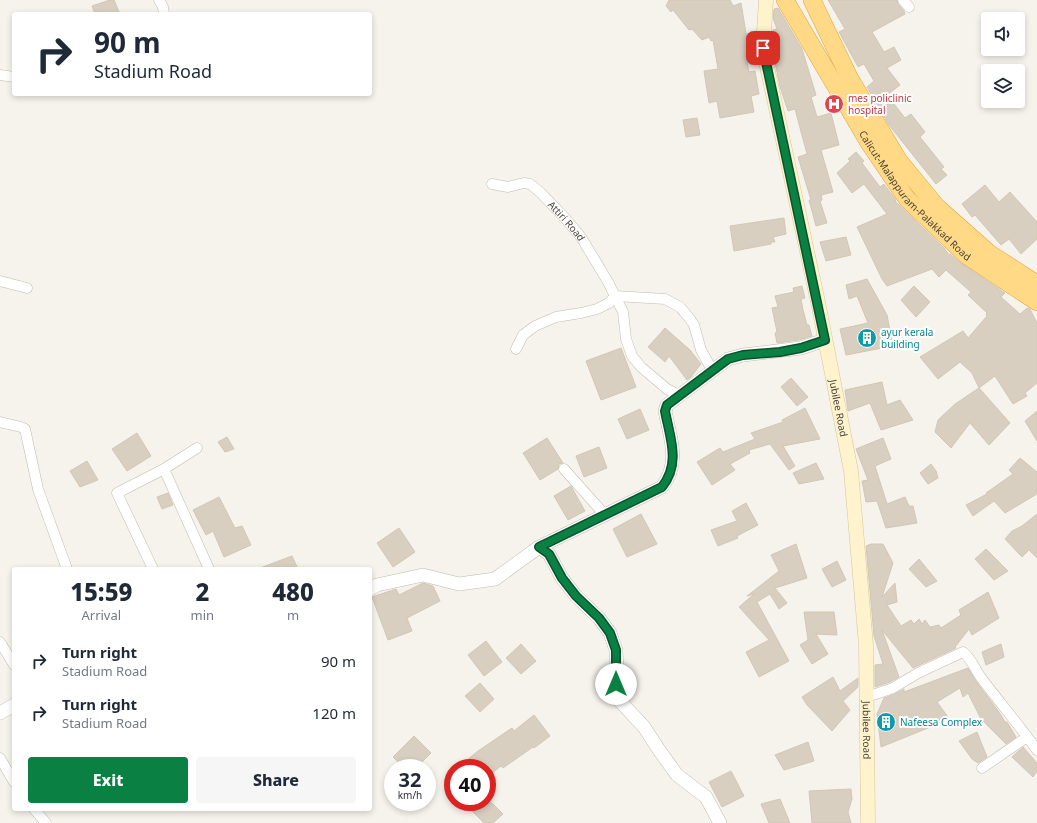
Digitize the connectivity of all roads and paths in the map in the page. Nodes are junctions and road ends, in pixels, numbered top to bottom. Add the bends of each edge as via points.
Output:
1 (159, 0) edge
2 (766, 0) edge
3 (785, 0) edge
4 (812, 0) edge
5 (164, 12) edge
6 (0, 75) edge
7 (12, 77) edge
8 (492, 184) dead end
9 (0, 281) edge
10 (1037, 284) edge
11 (27, 288) dead end
12 (615, 296) junction
13 (1037, 302) edge
14 (825, 340) junction
15 (516, 349) dead end
16 (712, 370) junction
17 (680, 395) junction
18 (0, 422) edge
19 (197, 448) dead end
20 (164, 469) junction
21 (564, 469) dead end
22 (605, 515) junction
23 (539, 547) junction
24 (66, 567) edge
25 (152, 567) edge
26 (208, 567) edge
27 (372, 588) edge
28 (0, 642) edge
29 (12, 662) edge
30 (866, 697) junction
31 (12, 706) edge
32 (0, 713) edge
33 (1027, 737) junction
34 (1037, 750) edge
35 (0, 758) edge
36 (982, 768) dead end
37 (12, 779) edge
38 (36, 811) edge
39 (46, 823) edge
40 (720, 823) edge
41 (868, 823) edge

1 - 5 street
2 - 14 main road, Jubilee Road via 763,48
3 - 13 highway, Calicut-Malappuram-Palakkad Road via 868,143 907,199 967,256
4 - 10 highway via 849,77 899,161 936,206 989,253
6 - 7 street
8 - 12 street, Attiri Road via 508,187 530,184 540,192 581,237
9 - 11 street
12 - 15 street via 609,303 597,308 556,317 535,326 523,335
12 - 16 street via 664,299 680,307 694,325 701,350
12 - 17 street, Attiri Road via 623,312 626,339 632,356 667,389
14 - 16 street via 780,352 743,355 728,359
14 - 30 main road, Jubilee Road via 851,471 866,645
16 - 17 street
17 - 22 street via 667,405 665,411 674,454 668,479 662,487
18 - 24 street via 25,429 38,489
19 - 20 street
20 - 25 street via 117,493
20 - 26 street
21 - 22 street
22 - 23 street
23 - 27 street via 496,579 459,584 423,575
23 - 40 street via 549,554 562,578 610,633 616,650 616,690 619,700 644,727 678,775 706,797
28 - 29 street
30 - 33 street via 892,688 963,652
30 - 41 main road, Jubilee Road
31 - 32 street
33 - 34 street
33 - 36 street
35 - 37 street
38 - 39 street

